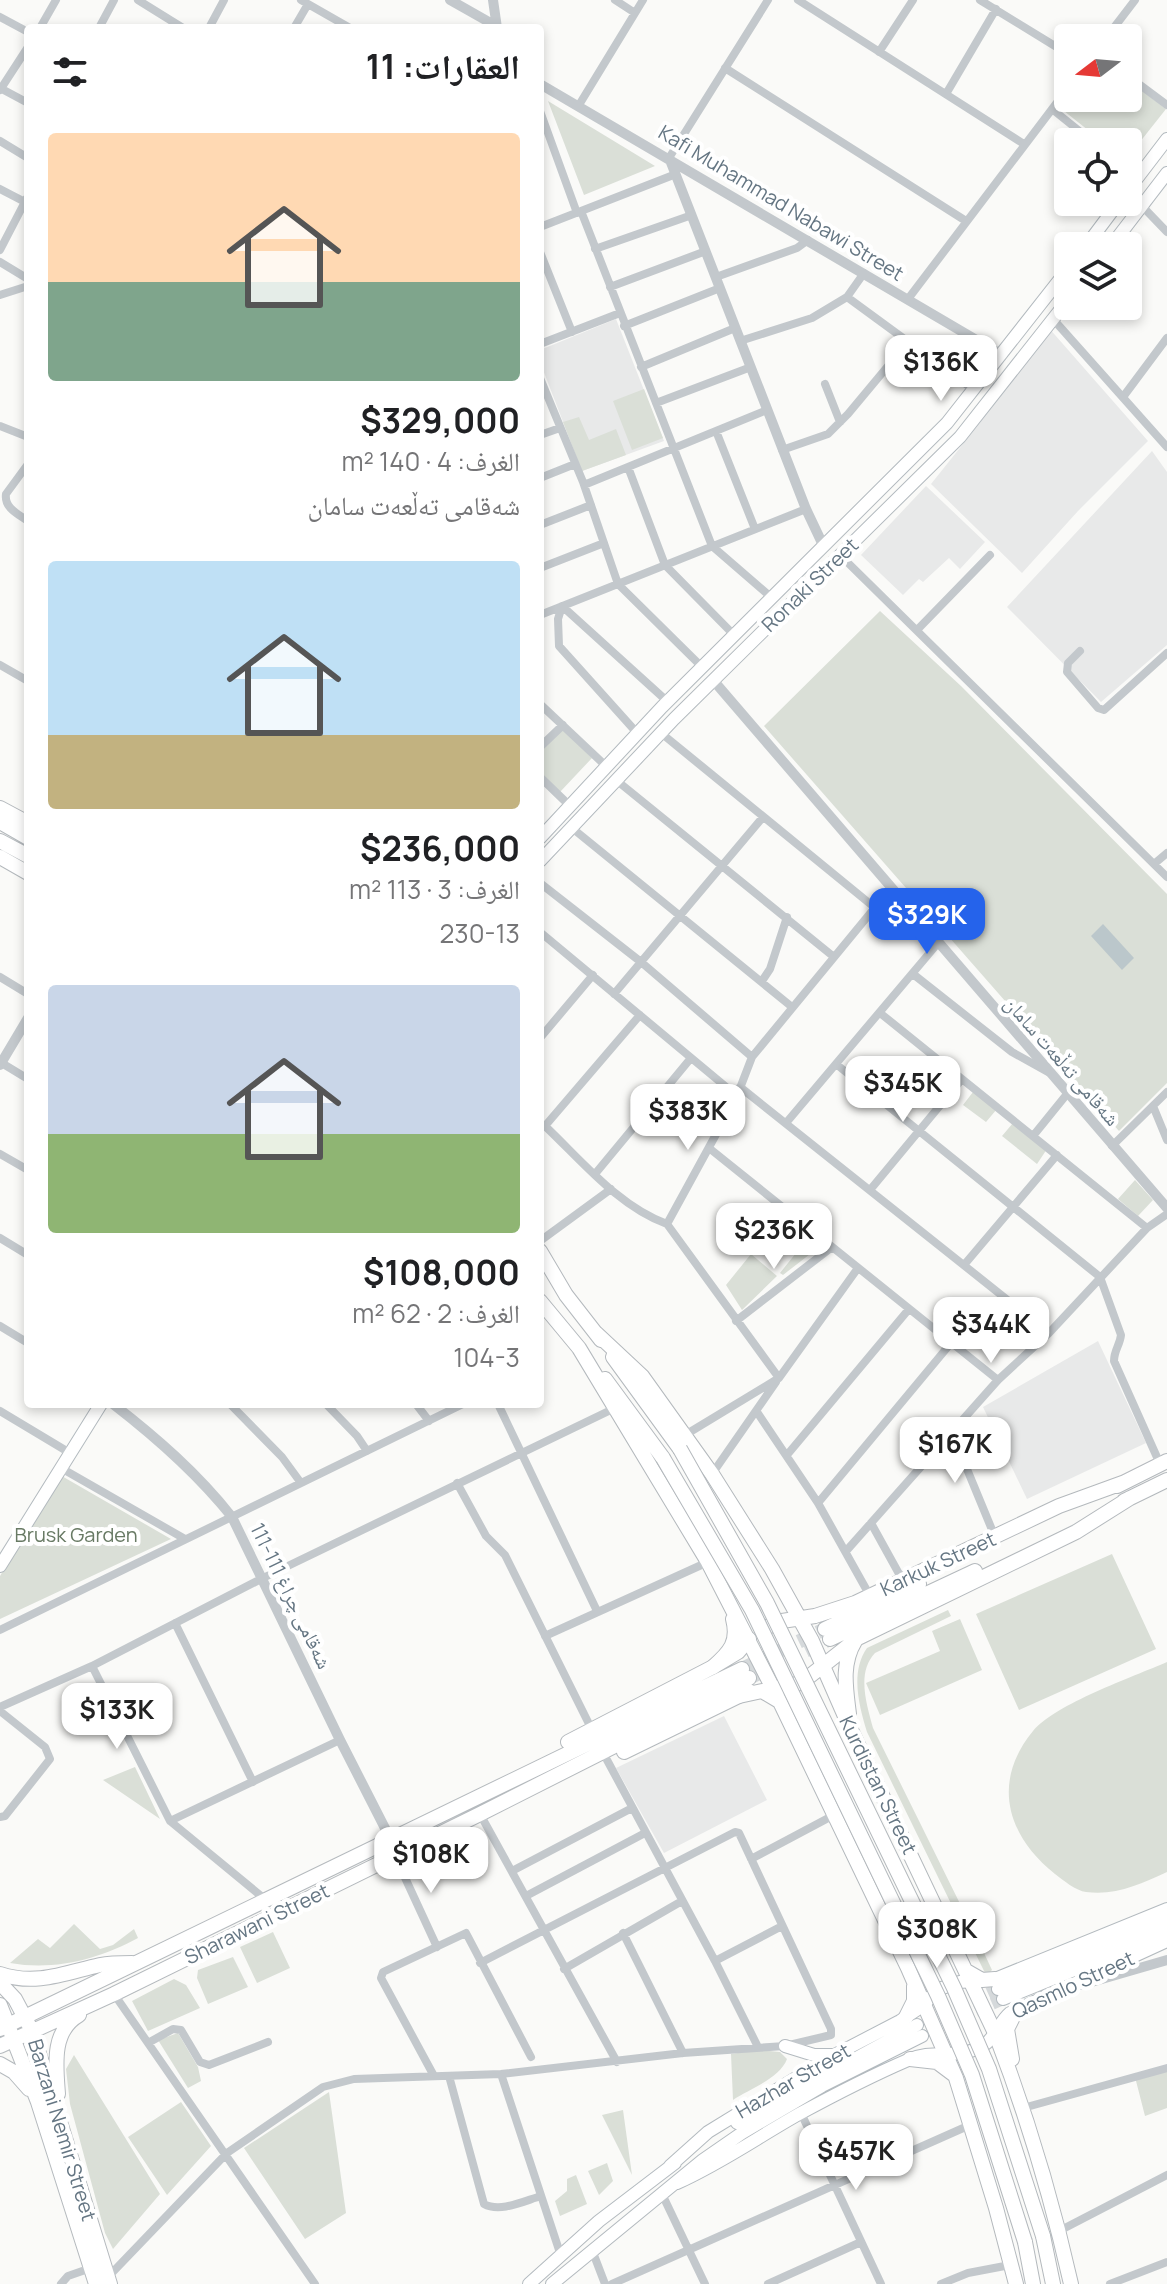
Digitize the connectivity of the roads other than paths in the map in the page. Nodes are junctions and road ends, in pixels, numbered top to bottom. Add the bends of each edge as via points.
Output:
1 (56, 0) edge
2 (114, 0) edge
3 (140, 0) edge
4 (224, 0) edge
5 (450, 0) edge
6 (493, 0) edge
7 (615, 0) edge
8 (643, 0) edge
9 (768, 0) edge
10 (798, 0) edge
11 (913, 0) edge
12 (980, 0) edge
13 (1135, 0) edge
14 (304, 2) edge
15 (996, 9) junction
16 (635, 13) junction
17 (0, 17) edge
18 (42, 24) edge
19 (101, 24) edge
20 (177, 24) edge
21 (211, 24) edge
22 (296, 24) edge
23 (343, 24) edge
24 (492, 24) edge
25 (497, 24) edge
26 (1117, 24) edge
27 (24, 30) edge
28 (1054, 45) edge
29 (879, 52) junction
30 (24, 53) edge
31 (725, 68) junction
32 (544, 86) edge
33 (1142, 86) edge
34 (0, 89) edge
35 (946, 94) junction
36 (24, 101) edge
37 (579, 105) junction
38 (1167, 105) edge
39 (1054, 106) edge
40 (1052, 109) junction
41 (544, 121) edge
42 (1076, 128) edge
43 (1167, 139) edge
44 (0, 141) edge
45 (1024, 144) junction
46 (24, 156) edge
47 (669, 158) junction
48 (1142, 164) edge
49 (1167, 173) edge
50 (676, 174) junction
51 (0, 189) edge
52 (24, 198) edge
53 (24, 203) edge
54 (1142, 206) joint
55 (579, 212) junction
56 (19, 214) junction
57 (692, 215) junction
58 (1134, 216) edge
59 (24, 217) edge
60 (966, 221) junction
61 (544, 225) edge
62 (1122, 232) edge
63 (1167, 232) edge
64 (808, 240) junction
65 (1, 247) edge
66 (595, 249) junction
67 (706, 251) junction
68 (0, 262) edge
69 (544, 262) edge
70 (864, 273) junction
71 (24, 277) edge
72 (716, 277) junction
73 (24, 287) edge
74 (610, 287) junction
75 (1054, 287) edge
76 (720, 288) junction
77 (0, 295) edge
78 (847, 297) junction
79 (908, 299) junction
80 (620, 313) junction
81 (1053, 319) joint
82 (624, 326) junction
83 (735, 328) junction
84 (572, 332) junction
85 (1167, 338) edge
86 (740, 341) junction
87 (544, 342) edge
88 (908, 342) junction
89 (1002, 355) junction
90 (641, 367) junction
91 (751, 367) junction
92 (825, 384) dead end
93 (974, 390) junction
94 (544, 396) edge
95 (1123, 397) junction
96 (656, 403) junction
97 (767, 410) junction
98 (840, 422) junction
99 (0, 426) edge
100 (560, 428) junction
101 (716, 431) junction
102 (544, 434) edge
103 (24, 435) edge
104 (1167, 447) edge
105 (674, 448) junction
106 (782, 450) junction
107 (909, 462) junction
108 (575, 464) junction
109 (628, 467) junction
110 (24, 469) edge
111 (544, 476) edge
112 (923, 476) junction
113 (584, 485) junction
114 (591, 505) junction
115 (806, 509) junction
116 (24, 518) edge
117 (544, 523) edge
118 (755, 529) junction
119 (604, 543) junction
120 (823, 545) junction
121 (712, 546) junction
122 (840, 555) junction
123 (990, 555) dead end
124 (665, 565) junction
125 (544, 566) edge
126 (618, 584) junction
127 (771, 597) junction
128 (562, 606) junction
129 (544, 613) edge
130 (918, 629) junction
131 (734, 635) junction
132 (1080, 651) dead end
133 (1167, 653) edge
134 (0, 665) edge
135 (702, 667) junction
136 (24, 679) edge
137 (713, 680) junction
138 (665, 705) junction
139 (544, 708) edge
140 (674, 719) junction
141 (563, 725) junction
142 (661, 733) junction
143 (638, 734) junction
144 (544, 743) edge
145 (607, 767) junction
146 (616, 780) junction
147 (544, 781) edge
148 (570, 806) junction
149 (0, 808) edge
150 (763, 817) junction
151 (24, 821) edge
152 (0, 822) edge
153 (572, 828) junction
154 (544, 834) edge
155 (24, 836) edge
156 (0, 841) edge
157 (1167, 853) edge
158 (24, 854) edge
159 (0, 857) edge
160 (544, 857) edge
161 (1154, 864) junction
162 (722, 866) junction
163 (24, 871) edge
164 (1167, 877) edge
165 (544, 886) edge
166 (891, 888) junction
167 (874, 907) junction
168 (681, 915) junction
169 (787, 917) junction
170 (544, 937) edge
171 (938, 943) junction
172 (834, 957) junction
173 (641, 962) junction
174 (913, 974) junction
175 (593, 975) junction
176 (0, 977) edge
177 (762, 981) junction
178 (24, 992) edge
179 (614, 994) junction
180 (792, 1007) junction
181 (880, 1013) junction
182 (640, 1015) junction
183 (24, 1024) edge
184 (544, 1033) edge
185 (752, 1057) junction
186 (691, 1058) junction
187 (0, 1063) edge
188 (836, 1064) junction
189 (1049, 1073) junction
190 (24, 1077) edge
191 (962, 1079) junction
192 (738, 1091) junction
193 (1167, 1092) edge
194 (1067, 1094) junction
195 (1153, 1106) junction
196 (786, 1123) junction
197 (544, 1124) edge
198 (544, 1126) edge
199 (918, 1131) junction
200 (1033, 1136) junction
201 (1167, 1140) edge
202 (1112, 1146) junction
203 (709, 1148) junction
204 (0, 1154) edge
205 (1057, 1155) junction
206 (24, 1168) edge
207 (595, 1174) junction
208 (611, 1189) junction
209 (870, 1190) junction
210 (1012, 1208) junction
211 (1167, 1208) edge
212 (1167, 1214) edge
213 (667, 1224) junction
214 (1147, 1228) junction
215 (0, 1238) edge
216 (544, 1238) edge
217 (832, 1247) junction
218 (24, 1253) edge
219 (544, 1258) edge
220 (964, 1265) junction
221 (858, 1268) junction
222 (544, 1271) edge
223 (1100, 1277) junction
224 (566, 1295) junction
225 (544, 1306) edge
226 (909, 1309) junction
227 (736, 1321) junction
228 (0, 1326) edge
229 (1049, 1333) junction
230 (24, 1341) edge
231 (951, 1343) junction
232 (579, 1348) junction
233 (779, 1378) junction
234 (998, 1380) junction
235 (98, 1408) edge
236 (118, 1408) edge
237 (234, 1408) edge
238 (330, 1408) edge
239 (419, 1408) edge
240 (455, 1408) edge
241 (500, 1408) edge
242 (615, 1408) junction
243 (0, 1411) edge
244 (757, 1412) junction
245 (429, 1421) junction
246 (974, 1436) dead end
247 (682, 1442) junction
248 (367, 1451) junction
249 (521, 1451) junction
250 (70, 1453) junction
251 (787, 1455) junction
252 (1164, 1463) edge
253 (61, 1468) junction
254 (712, 1474) junction
255 (1167, 1480) edge
256 (1125, 1482) junction
257 (301, 1483) junction
258 (457, 1483) junction
259 (1130, 1498) junction
260 (818, 1503) junction
261 (232, 1517) junction
262 (871, 1523) junction
263 (995, 1537) junction
264 (185, 1539) junction
265 (847, 1550) junction
266 (708, 1562) junction
267 (0, 1566) edge
268 (772, 1569) junction
269 (263, 1578) junction
270 (903, 1581) junction
271 (721, 1585) junction
272 (870, 1596) junction
273 (855, 1603) junction
274 (597, 1611) junction
275 (800, 1618) junction
276 (175, 1623) junction
277 (0, 1630) edge
278 (545, 1636) junction
279 (858, 1638) junction
280 (749, 1639) junction
281 (92, 1666) junction
282 (822, 1666) junction
283 (713, 1667) junction
284 (774, 1688) junction
285 (739, 1696) junction
286 (781, 1704) junction
287 (0, 1709) edge
288 (592, 1730) junction
289 (851, 1730) junction
290 (340, 1740) junction
291 (607, 1760) junction
292 (253, 1782) junction
293 (632, 1808) junction
294 (480, 1814) junction
295 (834, 1815) junction
296 (0, 1817) edge
297 (170, 1821) junction
298 (428, 1821) junction
299 (645, 1833) junction
300 (390, 1838) junction
301 (395, 1856) junction
302 (751, 1859) junction
303 (664, 1869) junction
304 (512, 1871) junction
305 (526, 1896) junction
306 (266, 1900) junction
307 (682, 1901) junction
308 (1167, 1909) edge
309 (1167, 1920) edge
310 (782, 1926) junction
311 (544, 1930) junction
312 (1167, 1932) edge
313 (623, 1933) junction
314 (1167, 1941) edge
315 (437, 1947) junction
316 (1167, 1960) edge
317 (715, 1961) junction
318 (141, 1963) junction
319 (480, 1963) junction
320 (564, 1969) junction
321 (0, 1974) edge
322 (970, 1977) junction
323 (912, 1978) junction
324 (0, 1983) edge
325 (998, 1989) junction
326 (1049, 1995) junction
327 (110, 1997) junction
328 (0, 2005) edge
329 (924, 2005) junction
330 (1017, 2009) junction
331 (25, 2016) junction
332 (915, 2026) junction
333 (5, 2027) edge
334 (32, 2031) junction
335 (996, 2035) junction
336 (15, 2039) junction
337 (268, 2042) dead end
338 (148, 2043) junction
339 (0, 2046) edge
340 (785, 2046) junction
341 (758, 2047) junction
342 (683, 2053) junction
343 (835, 2055) junction
344 (946, 2055) junction
345 (531, 2057) dead end
346 (910, 2059) junction
347 (617, 2062) junction
348 (0, 2064) edge
349 (1167, 2068) edge
350 (501, 2074) junction
351 (434, 2076) junction
352 (449, 2076) junction
353 (795, 2077) junction
354 (956, 2078) junction
355 (1017, 2087) junction
356 (38, 2102) junction
357 (1023, 2108) junction
358 (801, 2113) junction
359 (59, 2114) junction
360 (970, 2125) junction
361 (227, 2153) junction
362 (670, 2166) junction
363 (1167, 2175) edge
364 (677, 2183) junction
365 (834, 2184) junction
366 (662, 2194) junction
367 (541, 2196) junction
368 (1059, 2231) junction
369 (861, 2242) junction
370 (689, 2248) junction
371 (592, 2250) junction
372 (561, 2256) junction
373 (1167, 2262) edge
374 (1010, 2265) junction
375 (91, 2268) junction
376 (105, 2282) edge
377 (61, 2284) edge
378 (315, 2284) edge
379 (529, 2284) edge
380 (552, 2284) edge
381 (605, 2284) edge
382 (612, 2284) edge
383 (705, 2284) edge
384 (768, 2284) edge
385 (881, 2284) edge
386 (941, 2284) edge
387 (1016, 2284) edge
388 (1033, 2284) edge
389 (1053, 2284) edge
390 (1071, 2284) edge
391 (1110, 2284) edge

1 - 18 street
2 - 19 street
3 - 20 street
4 - 21 street
5 - 24 street
6 - 25 street
7 - 16 street
8 - 16 street
9 - 31 street
10 - 29 street
11 - 29 street
12 - 15 street
13 - 26 street
14 - 22 street
14 - 23 street
15 - 28 street
15 - 35 street
16 - 37 street
17 - 27 street
29 - 35 street
30 - 34 street
31 - 47 street
31 - 60 street
32 - 37 street, Kafi Muhammad Nabawi Street
33 - 38 street
34 - 36 street
35 - 45 street
37 - 47 street, Kafi Muhammad Nabawi Street
39 - 40 street
40 - 42 street
40 - 45 street
41 - 55 street
43 - 48 main road
44 - 46 street
45 - 60 street
47 - 50 street
47 - 64 street, Kafi Muhammad Nabawi Street
49 - 54 main road
50 - 55 street
50 - 57 street
51 - 52 street
53 - 56 street
54 - 63 street
55 - 61 street
55 - 66 street
56 - 59 street
56 - 65 street
57 - 66 street
57 - 67 street
58 - 62 main road
60 - 79 street
64 - 70 street, Kafi Muhammad Nabawi Street
64 - 72 street
66 - 74 street
67 - 72 street
67 - 74 street
68 - 71 street
69 - 84 street
70 - 78 street
70 - 79 street, Kafi Muhammad Nabawi Street
72 - 76 street
73 - 77 street
74 - 80 street
75 - 89 main road, Ronaki Street
76 - 82 street
76 - 83 street
78 - 86 street via 812,318
78 - 88 street
79 - 89 street, Kafi Muhammad Nabawi Street
80 - 82 street
80 - 84 street
81 - 95 street
81 - 112 main road, Ronaki Street
82 - 90 street
83 - 86 street
83 - 90 street
84 - 87 street
85 - 95 street
86 - 91 street
88 - 93 street
88 - 98 street
89 - 93 main road, Ronaki Street
90 - 96 street
91 - 96 street
91 - 97 street
92 - 98 street
93 - 107 main road, Ronaki Street
94 - 100 street
95 - 104 street
96 - 105 street
97 - 101 street
97 - 106 street
98 - 106 street via 828,434
99 - 103 street
100 - 102 street
100 - 108 street
101 - 105 street
101 - 118 street
105 - 109 street
105 - 121 street
106 - 115 street
107 - 112 main road
107 - 120 main road, Ronaki Street
108 - 111 street
108 - 113 street
109 - 113 street
109 - 124 street
110 - 116 street via 5,500
112 - 122 main road, Ronaki Street
113 - 114 street
114 - 117 street
114 - 119 street
115 - 118 street
115 - 120 street
118 - 121 street
119 - 125 street
119 - 126 street
120 - 127 main road, Ronaki Street
121 - 124 street
121 - 127 street
122 - 130 street
122 - 137 main road, Ronaki Street
123 - 130 street
124 - 126 street
124 - 131 street
126 - 128 street
126 - 135 street
127 - 131 main road, Ronaki Street
128 - 129 street
128 - 138 street
128 - 143 street via 559,646
130 - 161 street
131 - 135 main road, Ronaki Street
132 - 133 street via 1067,672 1104,710
134 - 136 street
135 - 138 main road, Ronaki Street
137 - 140 main road, Ronaki Street
137 - 166 street, شەقامی تەڵعەت سامان
138 - 140 main road
138 - 143 main road
139 - 141 street
140 - 142 main road, Ronaki Street
141 - 144 street
141 - 145 street
142 - 146 main road, Ronaki Street
142 - 150 street
143 - 145 main road
145 - 148 main road
146 - 153 main road, Ronaki Street
146 - 162 street
147 - 148 street
148 - 154 main road
149 - 151 main road
150 - 162 street
150 - 167 street
152 - 155 main road
153 - 160 main road, Ronaki Street
153 - 168 street
156 - 158 main road
157 - 161 street
159 - 163 main road
161 - 164 street
162 - 168 street
162 - 169 street
165 - 173 street
166 - 167 street
166 - 171 street, شەقامی تەڵعەت سامان
167 - 172 street
168 - 173 street
168 - 177 street
169 - 172 street
169 - 177 street
170 - 175 street
171 - 174 street
171 - 189 street, شەقامی تەڵعەت سامان
172 - 180 street
173 - 179 street
173 - 185 street
174 - 181 street
174 - 189 street via 1012,1052
175 - 179 street
175 - 184 street
176 - 178 street
177 - 180 street
179 - 182 street
180 - 185 street
181 - 188 street
181 - 191 street
182 - 186 street
182 - 197 street
183 - 187 street
185 - 192 street
186 - 192 street
186 - 207 street
187 - 190 street
188 - 196 street
188 - 199 street
189 - 194 street, شەقامی تەڵعەت سامان
191 - 199 street
191 - 200 street
192 - 196 street
192 - 203 street
193 - 195 street
194 - 200 street
194 - 202 street, شەقامی تەڵعەت سامان
195 - 201 street
195 - 202 street
196 - 209 street
198 - 207 street
199 - 209 street
199 - 210 street
200 - 205 street
202 - 211 street, شەقامی تەڵعەت سامان
203 - 213 street
203 - 217 street
204 - 206 street
205 - 210 street
205 - 214 street
207 - 208 street
208 - 213 street
208 - 216 street
209 - 220 street
210 - 220 street
210 - 223 street
212 - 214 street
213 - 227 street
214 - 223 street
215 - 218 street
217 - 221 street
217 - 227 street
219 - 224 main road, Kurdistan Street
220 - 229 street
221 - 226 street
221 - 233 street
222 - 224 main road, Kurdistan Street
223 - 229 street
223 - 252 street via 1121,1335 1114,1361
224 - 247 main road, Kurdistan Street
225 - 232 main road, Kurdistan Street
226 - 231 street
226 - 251 street
227 - 233 street
228 - 230 street
229 - 234 street
231 - 234 street
231 - 260 street
232 - 242 main road, Kurdistan Street
232 - 388 main road, Kurdistan Street, bridge via 663,1458 752,1610 938,1996 977,2090
233 - 244 street
233 - 247 street
234 - 262 street
235 - 250 main road
236 - 261 street, شەقامی چراغ 111-111 via 167,1446
237 - 257 street
238 - 248 street
239 - 245 street
240 - 245 street
241 - 249 street
242 - 249 street
242 - 266 main road, Kurdistan Street
243 - 250 street
244 - 251 street
244 - 254 street
245 - 248 street
246 - 263 street via 962,1457
247 - 254 main road, Kurdistan Street
247 - 389 main road, Kurdistan Street, bridge via 767,1603 954,1988 989,2069 1043,2236
248 - 257 street
249 - 258 street
249 - 274 street
250 - 253 main road
251 - 260 street
252 - 256 main road, Karkuk Street
253 - 264 street
253 - 267 main road
254 - 268 main road, Kurdistan Street
255 - 259 main road, Karkuk Street
256 - 259 main road, Karkuk Street via 828,1634
256 - 263 main road, Karkuk Street
257 - 261 street
258 - 269 street
258 - 278 street via 486,1536 505,1555
259 - 279 main road, Karkuk Street via 1076,1532
260 - 265 street
261 - 264 street
261 - 269 street, شەقامی چراغ 111-111
262 - 265 street
262 - 270 street
263 - 270 main road, Karkuk Street
264 - 277 street
265 - 272 street
266 - 271 main road, Kurdistan Street
266 - 274 street
268 - 273 main road via 807,1607
268 - 275 main road, Kurdistan Street
269 - 276 street
269 - 290 street, شەقامی چراغ 111-111
270 - 272 main road, Karkuk Street
271 - 280 main road, Kurdistan Street
271 - 283 main road via 736,1637 729,1653
272 - 273 main road, Karkuk Street
273 - 275 main road, Karkuk Street
274 - 278 street
275 - 280 main road, Karkuk Street via 782,1621
275 - 282 main road, Kurdistan Street
276 - 281 street
276 - 292 street
278 - 288 street
279 - 282 main road, Karkuk Street
279 - 289 main road via 846,1671
280 - 283 main road, Sharawani Street
280 - 284 main road, Kurdistan Street
281 - 287 street
281 - 297 street
282 - 284 main road, Karkuk Street via 801,1683
282 - 289 main road, Kurdistan Street
283 - 288 main road, Sharawani Street
284 - 285 main road, Karkuk Street
284 - 286 main road, Kurdistan Street
285 - 286 main road via 762,1691
285 - 291 main road, Sharawani Street
286 - 295 main road, Kurdistan Street
287 - 296 street via 45,1747 50,1759
288 - 298 main road, Sharawani Street via 486,1784
289 - 322 main road, Kurdistan Street
290 - 292 street
290 - 300 street, شەقامی چراغ 111-111
291 - 293 street
291 - 294 main road, Sharawani Street
292 - 297 street
293 - 299 street
293 - 304 street
294 - 298 main road, Sharawani Street via 746,1673
294 - 301 main road, Sharawani Street
294 - 304 street
295 - 302 street
295 - 323 main road, Kurdistan Street
297 - 306 street
298 - 300 main road, Sharawani Street
299 - 303 street
299 - 305 street
300 - 306 main road, Sharawani Street
301 - 315 street
301 - 327 main road, Sharawani Street
302 - 303 street via 735,1832
302 - 310 street
303 - 307 street
303 - 311 street
304 - 305 street
305 - 311 street
306 - 318 main road, Sharawani Street
307 - 313 street
307 - 317 street
308 - 325 main road, Qasmlo Street
309 - 325 main road, Qasmlo Street
310 - 317 street
310 - 340 street via 831,2035
311 - 319 street
311 - 320 street
312 - 325 main road, Qasmlo Street
313 - 320 street
313 - 342 street
314 - 326 main road, Qasmlo Street
315 - 319 street via 466,1933
315 - 351 street via 383,1972 381,1978
316 - 326 street
317 - 341 street
318 - 321 main road via 102,1964 45,1979
318 - 331 main road, Sharawani Street
319 - 345 street
320 - 347 street
322 - 325 main road
322 - 329 main road, Hazhar Street via 942,1988
322 - 335 main road, Kurdistan Street
323 - 329 main road, Kurdistan Street
323 - 332 main road
324 - 331 main road, Barzani Nemir Street
326 - 330 main road, Qasmlo Street
327 - 334 main road, Sharawani Street
327 - 338 street
327 - 359 main road via 73,2018 60,2037
328 - 333 main road, Barzani Nemir Street
329 - 332 main road, Hazhar Street
329 - 344 main road, Kurdistan Street
330 - 335 main road, Qasmlo Street via 1004,2018
330 - 355 main road via 1007,2029
331 - 333 main road, Sharawani Street
331 - 334 main road, Barzani Nemir Street
332 - 343 main road, Hazhar Street
332 - 362 main road, Hazhar Street via 722,2131
332 - 364 main road, Hazhar Street via 742,2133
333 - 336 main road, Barzani Nemir Street
334 - 336 main road, Sharawani Street
334 - 359 main road, Barzani Nemir Street
335 - 344 main road, Qasmlo Street via 970,2052
335 - 355 main road, Kurdistan Street
336 - 339 main road
336 - 356 main road, Barzani Nemir Street
337 - 338 street via 209,2065 200,2062 181,2030
338 - 361 street
340 - 341 street
340 - 343 main road
340 - 353 main road via 798,2062
341 - 342 street
342 - 347 street
343 - 353 main road, Hazhar Street
344 - 346 main road, Hazhar Street
344 - 354 main road, Kurdistan Street
346 - 354 main road via 937,2062
346 - 358 main road, Hazhar Street
347 - 350 street
348 - 356 main road via 23,2080
349 - 357 street
350 - 352 street
350 - 367 street
351 - 352 street
351 - 361 street via 354,2079 323,2087
352 - 367 street via 484,2204 501,2207
353 - 362 main road, Hazhar Street via 708,2132
354 - 360 main road, Kurdistan Street
355 - 357 main road, Kurdistan Street
356 - 375 main road, Barzani Nemir Street
357 - 368 main road, Kurdistan Street
358 - 364 main road, Hazhar Street
358 - 365 street
359 - 376 main road, Barzani Nemir Street
360 - 365 street
360 - 374 main road, Kurdistan Street
361 - 376 street
361 - 378 street
362 - 372 main road, Hazhar Street
363 - 368 street
364 - 366 main road, Hazhar Street
365 - 369 street
365 - 370 street
366 - 370 street
366 - 371 main road, Hazhar Street
367 - 372 street
368 - 390 main road, Kurdistan Street
369 - 384 street
369 - 385 street
370 - 382 street
370 - 383 street
371 - 380 main road, Hazhar Street
371 - 381 street
372 - 379 main road, Hazhar Street
373 - 391 street
374 - 386 street
374 - 387 main road, Kurdistan Street
375 - 376 main road, Barzani Nemir Street
375 - 377 street

